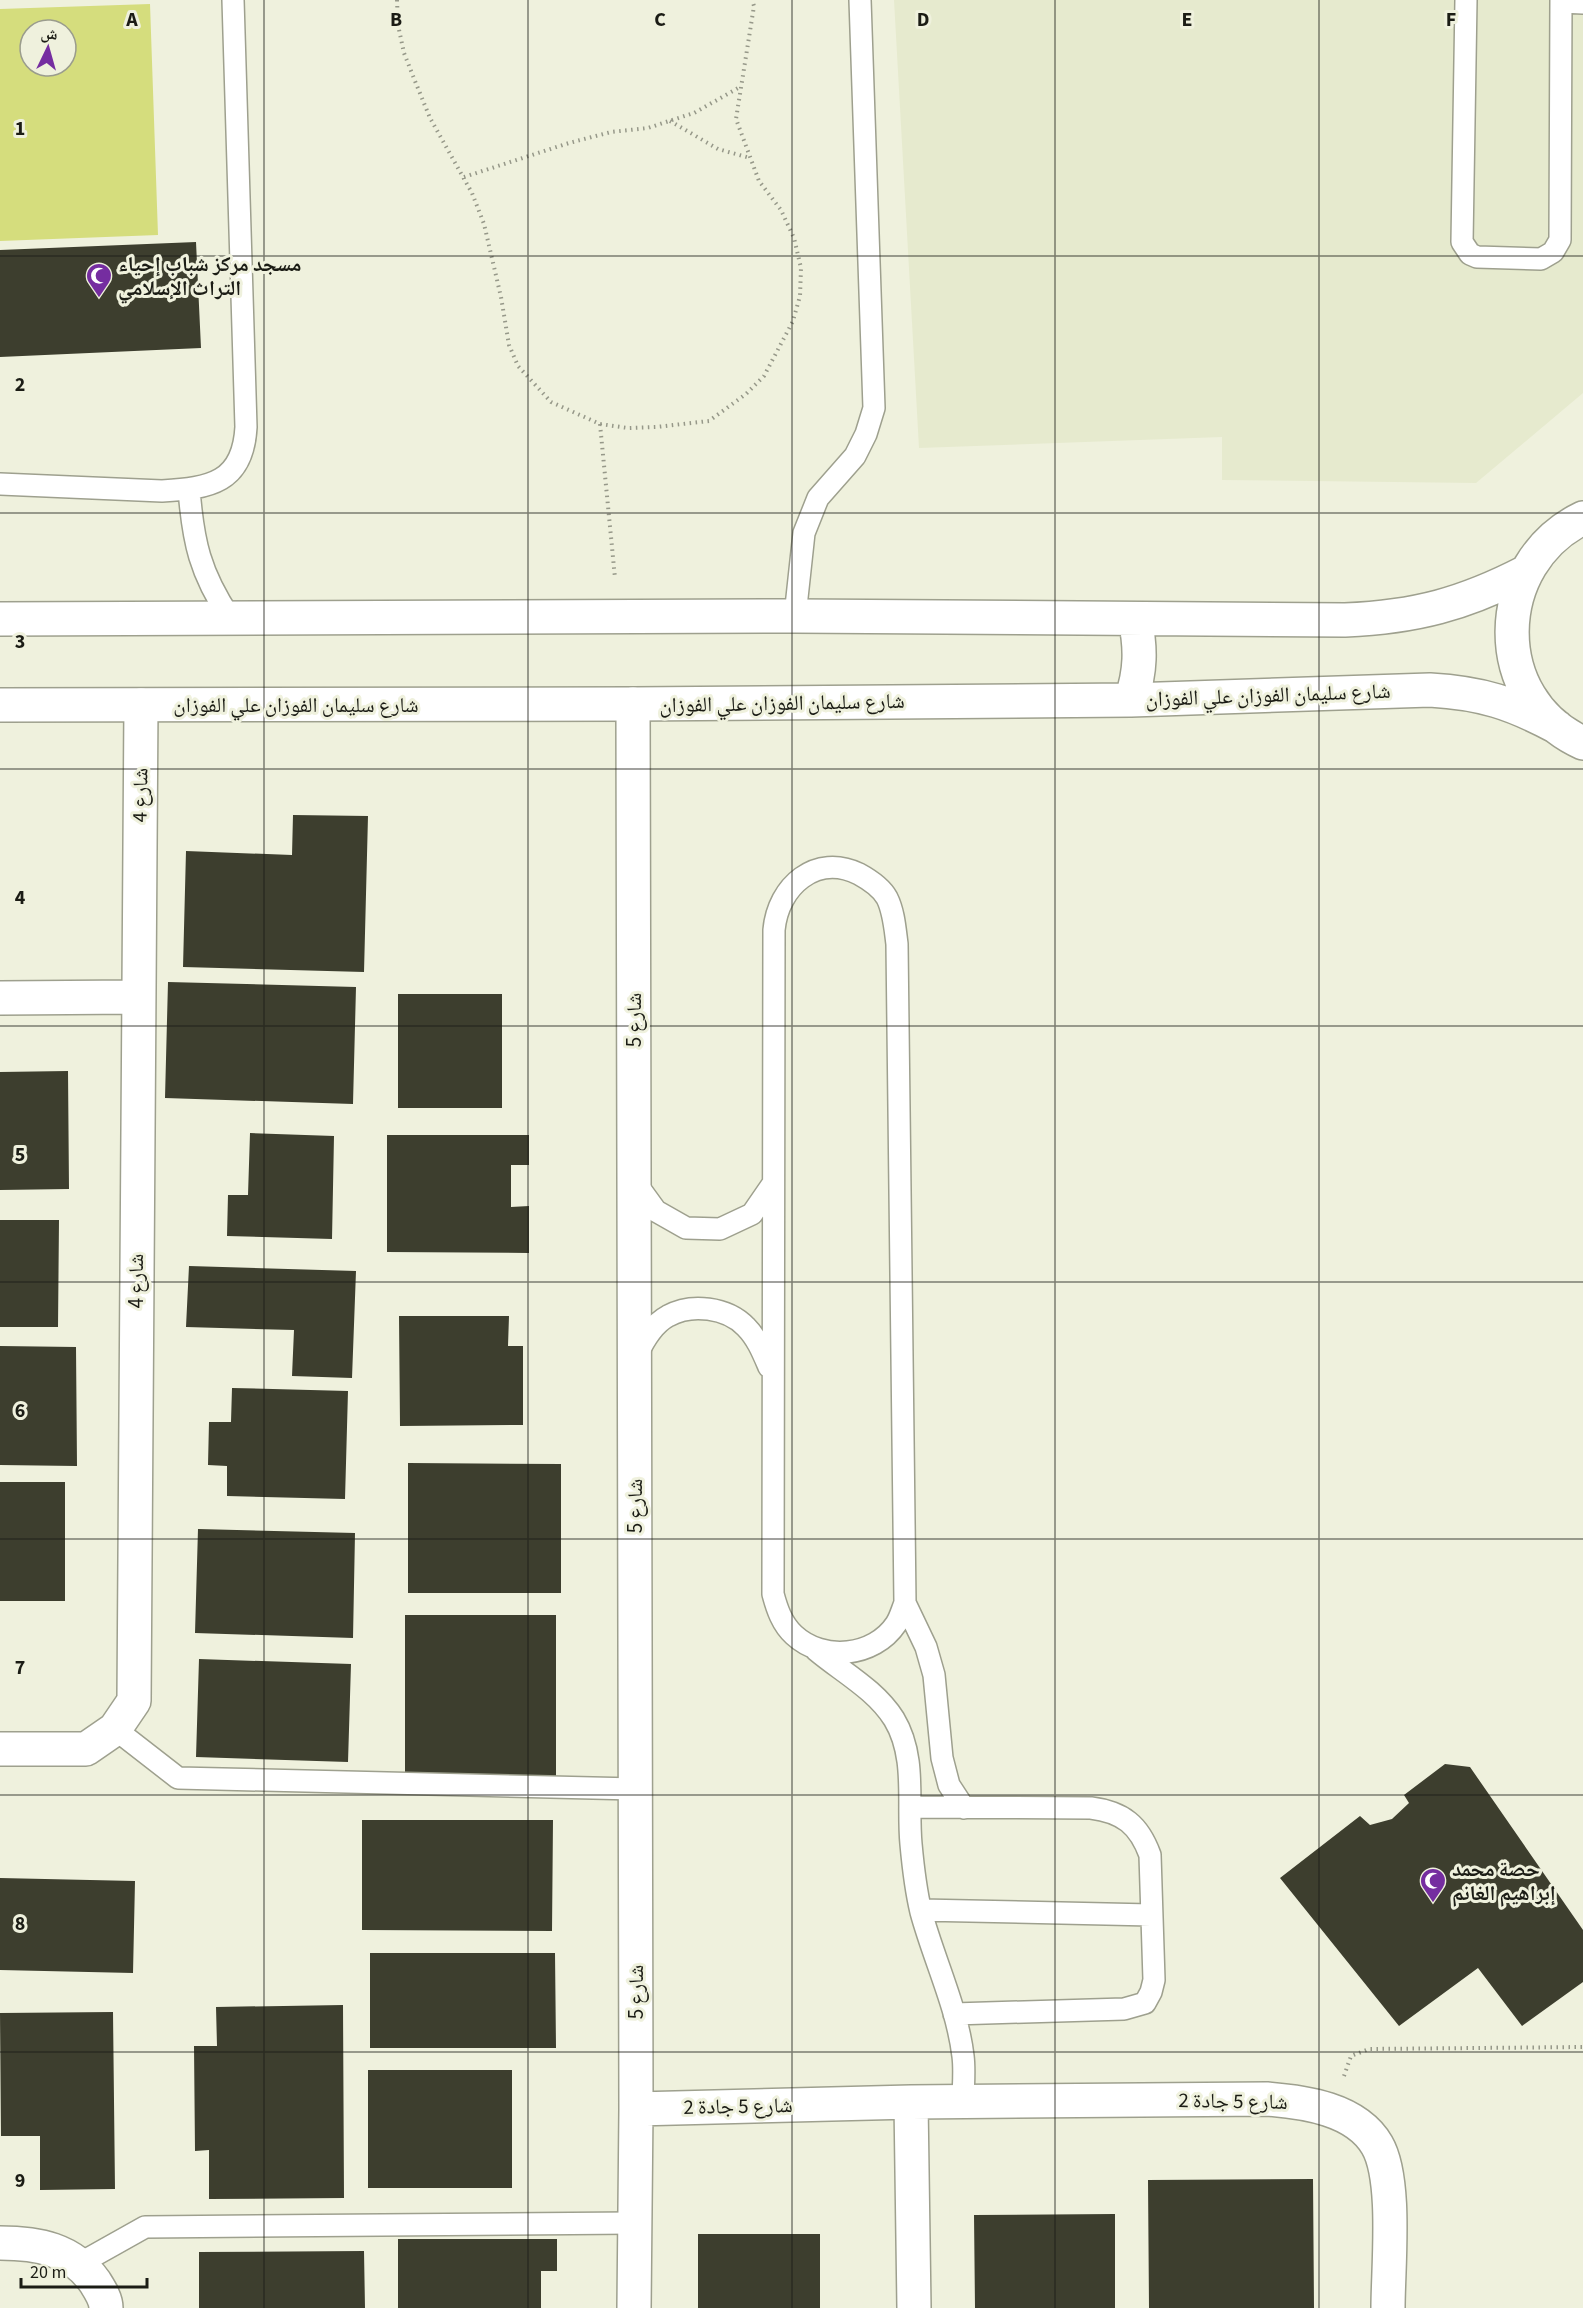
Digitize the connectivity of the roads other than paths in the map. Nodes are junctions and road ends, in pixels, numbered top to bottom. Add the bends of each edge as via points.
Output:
1 (233, 0) edge
2 (860, 0) edge
3 (1466, 0) edge
4 (1561, 1) edge
5 (1583, 3) edge
6 (0, 484) edge
7 (189, 489) junction
8 (1582, 518) edge
9 (1526, 572) junction
10 (795, 616) junction
11 (230, 618) junction
12 (0, 619) edge
13 (1135, 619) junction
14 (1131, 700) junction
15 (633, 704) junction
16 (0, 705) edge
17 (141, 705) junction
18 (1574, 739) edge
19 (137, 997) junction
20 (0, 999) edge
21 (635, 1182) junction
22 (772, 1185) junction
23 (634, 1359) junction
24 (772, 1373) junction
25 (905, 1603) junction
26 (813, 1648) junction
27 (115, 1729) junction
28 (0, 1749) edge
29 (635, 1789) junction
30 (910, 1807) junction
31 (964, 1808) junction
32 (921, 1910) junction
33 (1151, 1915) junction
34 (954, 2014) junction
35 (911, 2102) junction
36 (963, 2102) junction
37 (636, 2109) junction
38 (634, 2223) junction
39 (0, 2243) edge
40 (79, 2264) junction
41 (106, 2308) edge
42 (634, 2308) edge
43 (914, 2308) edge
44 (1388, 2308) edge

1 - 7 lane via 245,443 240,458 219,481
2 - 10 lane via 874,408 855,456 818,498 804,533
3 - 4 lane via 1462,242 1470,254 1484,258 1541,259 1553,252 1560,240
4 - 5 lane
6 - 7 lane
7 - 11 lane via 196,550 216,597
8 - 9 street via 1541,550
9 - 13 street via 1488,592 1446,606 1380,619
9 - 18 street via 1513,613 1512,648 1519,673 1542,713
10 - 11 street
10 - 13 street
11 - 12 street
13 - 14 street via 1141,660
14 - 15 street, شارع سليمان الفوزان علي الفوزان
14 - 18 street, شارع سليمان الفوزان علي الفوزان via 1452,691 1522,709
15 - 17 street, شارع سليمان الفوزان علي الفوزان
15 - 21 street, شارع 5
16 - 17 street, شارع سليمان الفوزان علي الفوزان
17 - 19 street, شارع 4
19 - 20 street
19 - 27 street, شارع 4 via 134,1701
21 - 22 lane via 656,1211 686,1228 720,1229 752,1214
21 - 23 street, شارع 5
22 - 24 lane
22 - 25 lane via 776,913 786,891 804,876 826,868 850,870 871,880 887,898 897,944
23 - 24 lane via 647,1334 667,1316 694,1308 722,1311 745,1325
23 - 29 street, شارع 5
24 - 26 lane via 773,1594 780,1616 794,1635
25 - 26 lane via 896,1624 880,1641 859,1650 836,1653
25 - 31 lane via 926,1647 934,1675 942,1758 950,1785
26 - 30 lane via 862,1684 894,1720 907,1758
27 - 28 street, شارع 4 via 86,1749
27 - 29 lane via 178,1778
29 - 37 street, شارع 5
30 - 31 lane
30 - 32 lane
31 - 33 lane via 1091,1808 1109,1810 1126,1819 1143,1836 1150,1855
32 - 33 lane
32 - 34 lane
33 - 34 lane via 1154,1980 1145,2003 1124,2009
34 - 36 lane via 964,2059
35 - 36 street, شارع 5 جادة 2
35 - 37 street, شارع 5 جادة 2
35 - 43 street
36 - 44 street, شارع 5 جادة 2 via 1267,2098 1312,2104 1335,2112 1357,2124 1377,2144 1385,2165 1389,2192
37 - 38 street, شارع 5
38 - 40 lane via 145,2227
38 - 42 street, شارع 5
39 - 40 street via 45,2246
40 - 41 street via 99,2288

